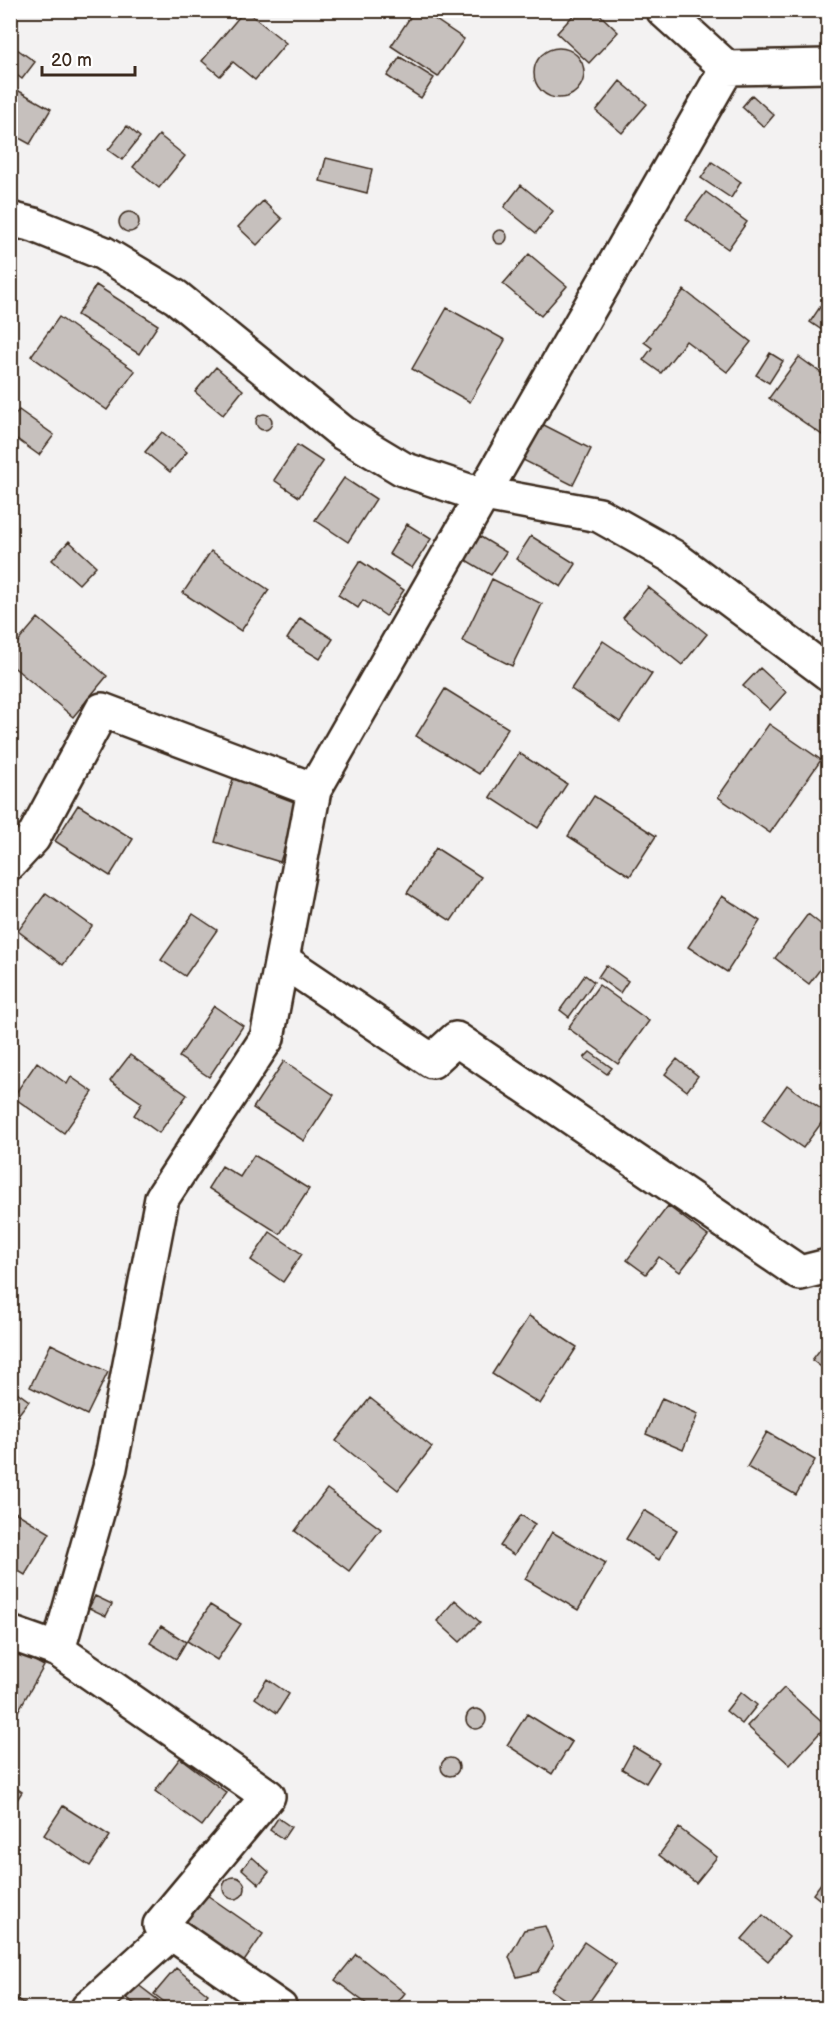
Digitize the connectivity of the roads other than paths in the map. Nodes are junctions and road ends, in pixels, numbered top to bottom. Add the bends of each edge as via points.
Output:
1 (663, 10) edge
2 (828, 66) edge
3 (727, 68) junction
4 (10, 219) edge
5 (485, 494) junction
6 (828, 673) edge
7 (315, 790) junction
8 (10, 863) edge
9 (282, 960) junction
10 (828, 1266) edge
11 (10, 1633) edge
12 (58, 1650) junction
13 (171, 1933) junction
14 (88, 2008) edge
15 (280, 2008) edge

1 - 3 street
2 - 3 street
3 - 5 street
4 - 5 street via 103,253 176,297 343,433 402,469
5 - 6 street via 599,515 672,556
5 - 7 street
7 - 8 street via 102,710 33,838
7 - 9 street
9 - 10 street via 432,1061 456,1039 800,1273
9 - 12 street via 267,1038 162,1198 111,1468
11 - 12 street
12 - 13 street via 268,1796 159,1925
13 - 14 street
13 - 15 street

